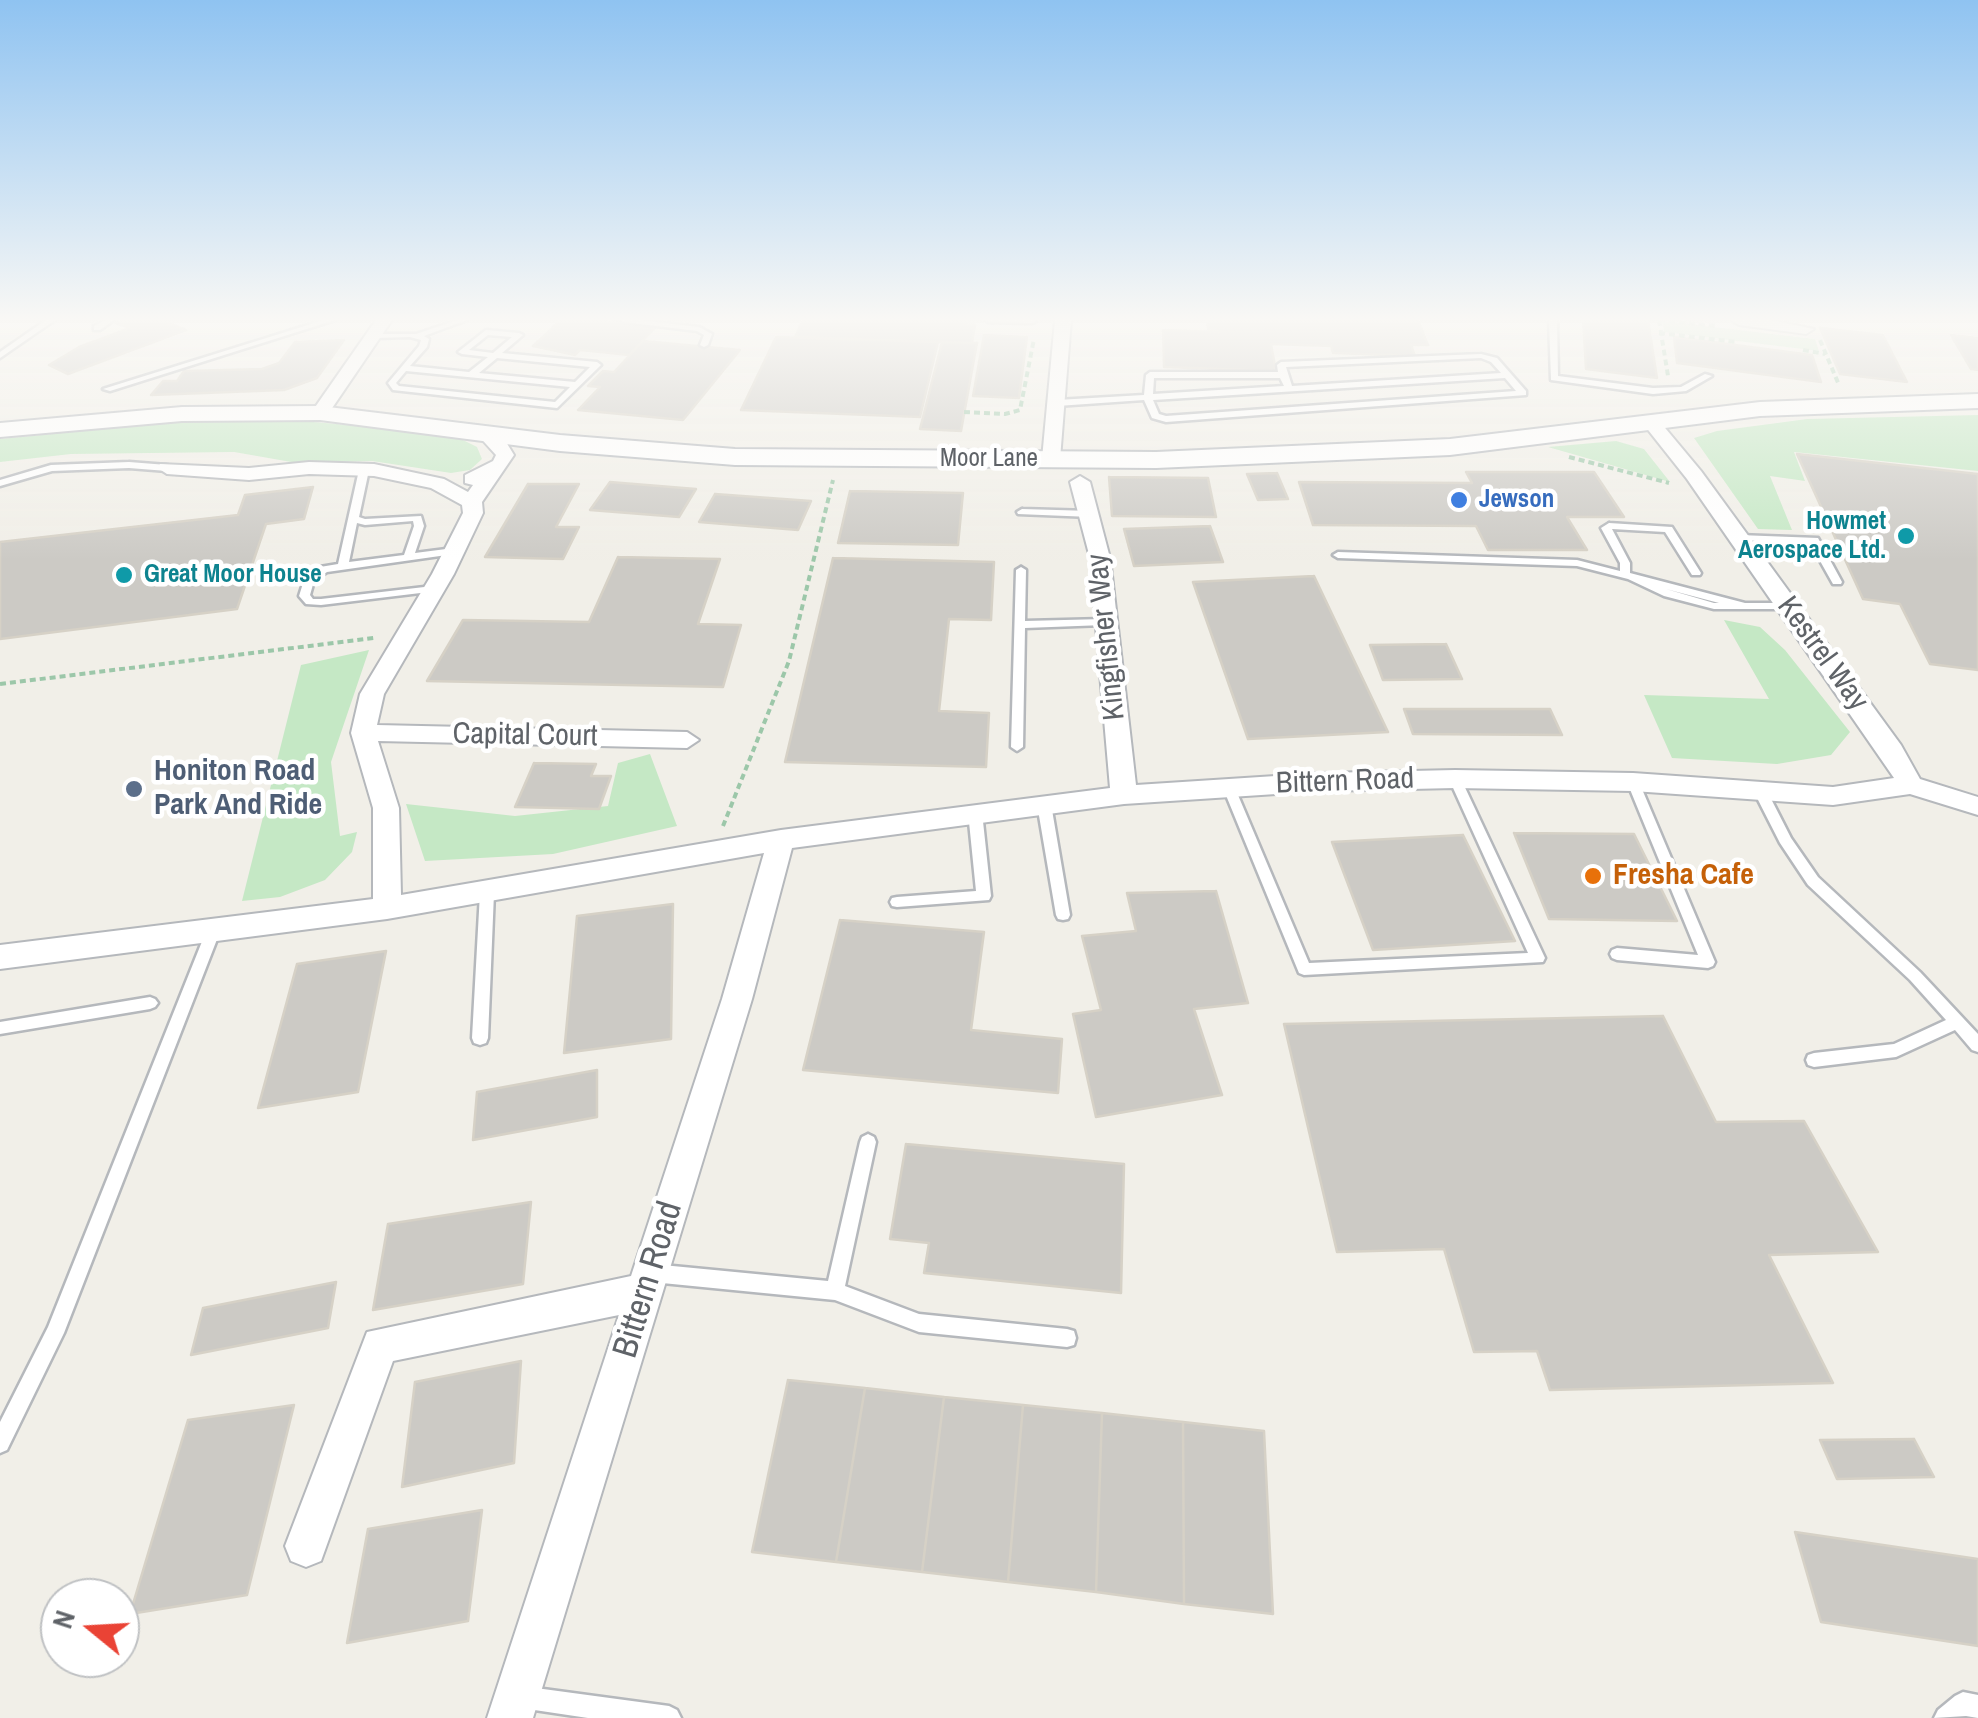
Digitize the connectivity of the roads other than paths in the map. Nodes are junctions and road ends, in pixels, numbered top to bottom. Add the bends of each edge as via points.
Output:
1 (329, 400) edge
2 (511, 400) edge
3 (562, 400) edge
4 (1108, 400) edge
5 (1149, 400) edge
6 (1421, 400) edge
7 (1978, 401) edge
8 (1057, 403) joint
9 (320, 413) junction
10 (1650, 421) junction
11 (0, 430) edge
12 (485, 433) junction
13 (1051, 459) junction
14 (167, 468) joint
15 (364, 470) junction
16 (489, 473) junction
17 (1080, 482) dead end
18 (0, 483) edge
19 (437, 483) junction
20 (472, 502) junction
21 (1022, 512) dead end
22 (1091, 514) junction
23 (355, 519) junction
24 (1740, 538) junction
25 (454, 552) junction
26 (1338, 555) dead end
27 (408, 557) junction
28 (342, 565) junction
29 (1021, 570) dead end
30 (1696, 573) dead end
31 (1629, 575) junction
32 (1837, 582) dead end
33 (433, 589) junction
34 (1744, 606) joint
35 (1787, 606) junction
36 (1104, 622) junction
37 (1020, 626) junction
38 (364, 733) junction
39 (688, 740) dead end
40 (1017, 746) dead end
41 (1455, 779) junction
42 (1633, 782) junction
43 (1910, 785) junction
44 (1229, 788) junction
45 (1761, 792) junction
46 (1124, 795) junction
47 (1044, 804) junction
48 (1978, 806) edge
49 (975, 812) junction
50 (781, 840) junction
51 (487, 893) junction
52 (897, 902) dead end
53 (387, 908) junction
54 (1064, 915) dead end
55 (214, 929) junction
56 (1617, 954) dead end
57 (0, 957) edge
58 (150, 1004) dead end
59 (1957, 1022) junction
60 (0, 1028) edge
61 (480, 1038) dead end
62 (1978, 1046) edge
63 (1814, 1060) dead end
64 (868, 1142) dead end
65 (648, 1282) junction
66 (835, 1290) junction
67 (1067, 1338) dead end
68 (0, 1443) edge
69 (306, 1546) dead end
70 (1978, 1706) edge
71 (514, 1707) edge
72 (669, 1718) edge
73 (1946, 1718) edge

1 - 9 street
2 - 3 lane
4 - 8 lane
5 - 6 lane via 1155,416 1166,418
7 - 10 main road, Moor Lane via 1760,409
8 - 13 street
9 - 11 main road, Moor Lane via 165,415
9 - 12 main road, Moor Lane
10 - 13 main road, Moor Lane via 1356,454
10 - 24 street, Kestrel Way
12 - 13 main road, Moor Lane via 634,450
12 - 16 street via 505,454
14 - 15 street via 250,474
14 - 18 lane via 50,468
15 - 19 street
15 - 23 lane
16 - 19 street
16 - 20 street
17 - 22 street, Kingfisher Way
19 - 20 street
20 - 25 street
21 - 22 lane
22 - 36 street, Kingfisher Way
23 - 27 lane via 417,518
23 - 28 lane
24 - 32 lane via 1814,540
24 - 35 street, Kestrel Way
25 - 27 lane
25 - 33 street
26 - 31 lane via 1538,560
27 - 28 lane
28 - 33 lane via 316,572 306,600
29 - 37 lane
30 - 31 lane via 1668,529 1609,526
31 - 34 lane via 1691,601
33 - 38 street via 372,694
34 - 35 lane
35 - 43 street, Kestrel Way
36 - 37 lane
36 - 46 street, Kingfisher Way
37 - 40 lane
38 - 39 street, Capital Court
38 - 53 street via 386,808
41 - 42 street, Bittern Road
41 - 44 street, Bittern Road
41 - 44 lane via 1538,958 1304,968
42 - 45 street, Bittern Road
42 - 56 lane via 1708,962
43 - 45 street, Bittern Road via 1833,796
43 - 48 street
44 - 46 street, Bittern Road
45 - 59 lane via 1813,881
46 - 47 street, Bittern Road
47 - 49 street, Bittern Road
47 - 54 lane
49 - 50 street, Bittern Road
49 - 52 lane via 984,896
50 - 51 street, Bittern Road
50 - 65 street, Bittern Road
51 - 53 street, Bittern Road
51 - 61 lane
53 - 55 street, Bittern Road
55 - 57 street, Bittern Road
55 - 68 lane via 55,1333
58 - 60 lane
59 - 62 lane
59 - 63 lane via 1896,1050
64 - 66 lane
65 - 66 lane
65 - 69 street via 380,1345
65 - 71 street, Bittern Road
66 - 67 lane via 919,1323
70 - 73 lane via 1963,1704
71 - 72 lane

